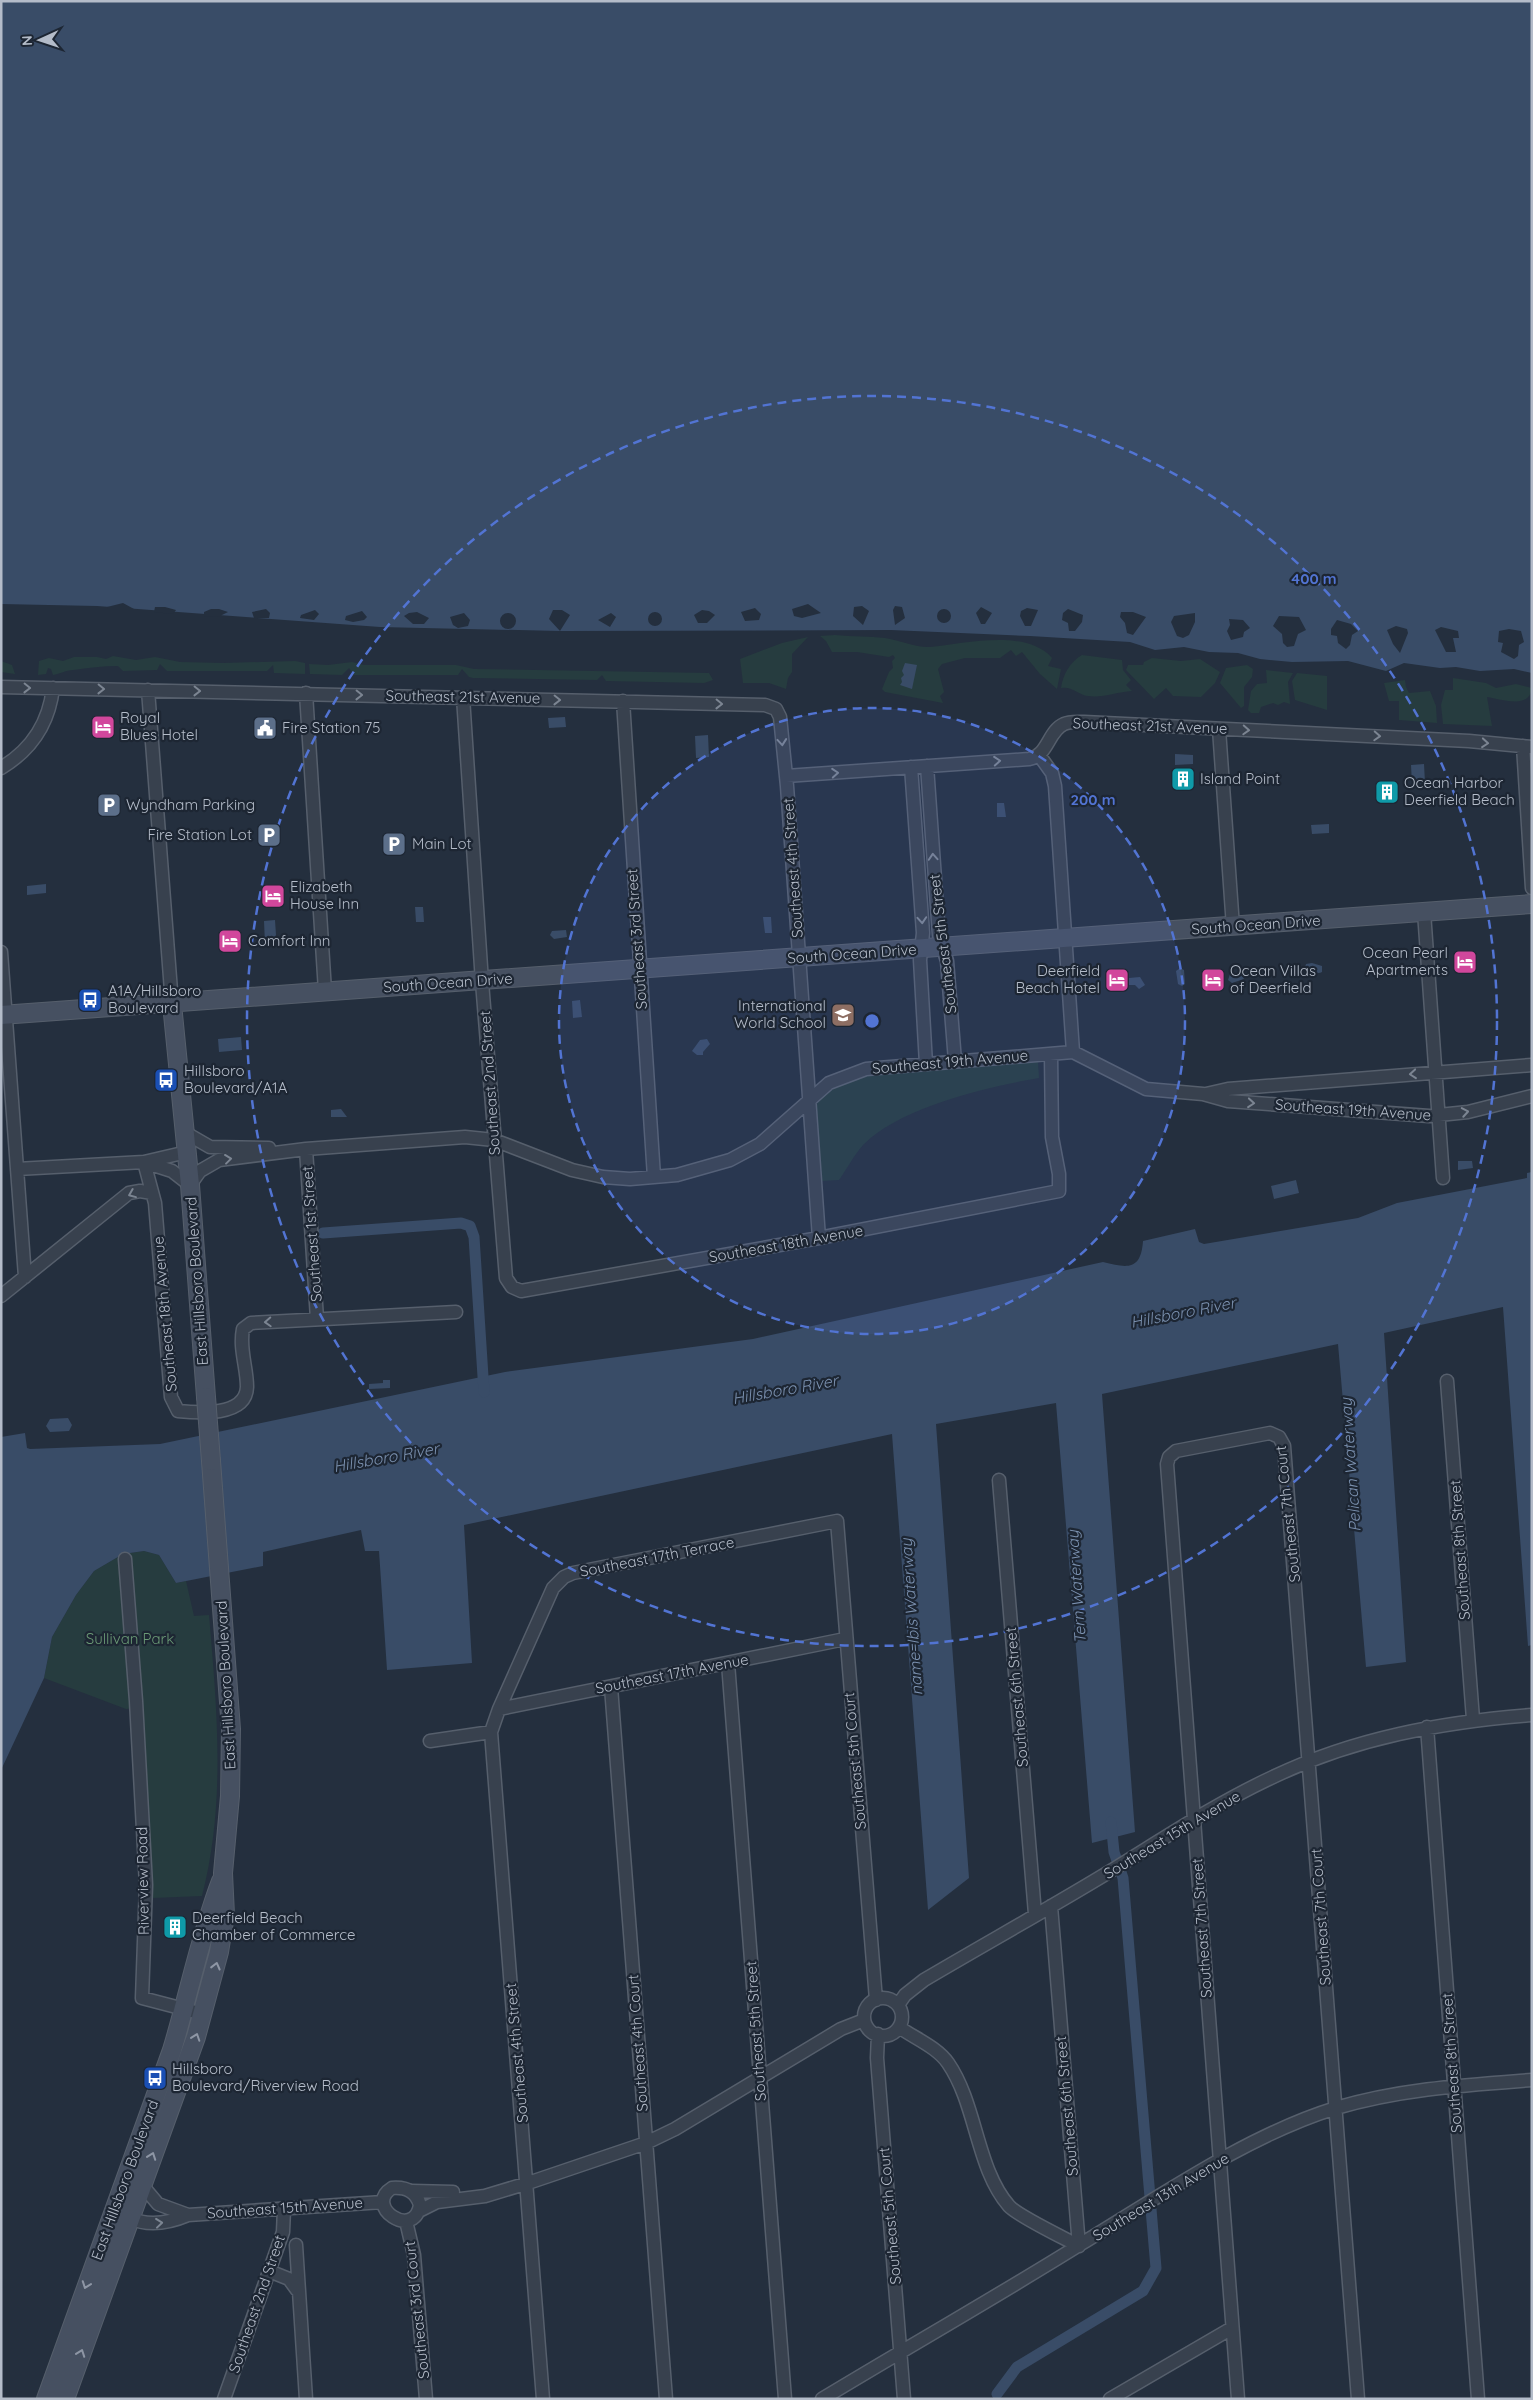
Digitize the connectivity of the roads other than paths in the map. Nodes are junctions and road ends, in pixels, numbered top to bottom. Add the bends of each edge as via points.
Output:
1 (1, 687) edge
2 (53, 688) junction
3 (148, 690) junction
4 (306, 693) junction
5 (463, 697) junction
6 (623, 701) junction
7 (776, 709) joint
8 (1220, 729) junction
9 (1527, 746) edge
10 (1039, 756) junction
11 (927, 766) junction
12 (911, 767) junction
13 (1, 768) edge
14 (786, 776) junction
15 (1532, 888) edge
16 (1532, 904) edge
17 (1424, 912) junction
18 (1233, 927) junction
19 (1066, 940) junction
20 (943, 948) junction
21 (921, 950) junction
22 (1, 952) edge
23 (799, 958) junction
24 (639, 970) junction
25 (482, 982) junction
26 (325, 992) junction
27 (172, 1004) junction
28 (3, 1015) edge
29 (1073, 1052) junction
30 (1051, 1054) junction
31 (955, 1061) junction
32 (926, 1064) junction
33 (1532, 1065) edge
34 (1435, 1072) junction
35 (1203, 1094) junction
36 (1532, 1096) edge
37 (809, 1099) junction
38 (1438, 1116) junction
39 (184, 1132) junction
40 (494, 1140) junction
41 (306, 1149) junction
42 (186, 1152) junction
43 (144, 1162) junction
44 (17, 1169) junction
45 (654, 1177) junction
46 (1443, 1178) dead end
47 (190, 1185) junction
48 (152, 1193) junction
49 (819, 1238) junction
50 (25, 1277) junction
51 (512, 1287) joint
52 (1, 1296) edge
53 (456, 1312) dead end
54 (317, 1319) junction
55 (1447, 1381) dead end
56 (1279, 1437) joint
57 (1000, 1480) dead end
58 (837, 1521) joint
59 (125, 1559) dead end
60 (845, 1639) junction
61 (728, 1663) junction
62 (611, 1687) junction
63 (499, 1709) junction
64 (1532, 1715) edge
65 (1473, 1719) junction
66 (1427, 1727) junction
67 (491, 1732) junction
68 (430, 1741) dead end
69 (1309, 1762) junction
70 (1194, 1818) junction
71 (224, 1873) junction
72 (1051, 1906) junction
73 (1035, 1914) junction
74 (876, 2000) junction
75 (898, 2005) junction
76 (185, 2008) junction
77 (204, 2014) junction
78 (864, 2020) junction
79 (899, 2027) junction
80 (878, 2034) junction
81 (760, 2078) junction
82 (1532, 2080) edge
83 (1454, 2086) junction
84 (1335, 2109) junction
85 (142, 2133) junction
86 (646, 2143) junction
87 (1220, 2161) junction
88 (528, 2183) junction
89 (142, 2185) junction
90 (412, 2191) junction
91 (383, 2202) junction
92 (284, 2209) junction
93 (419, 2211) junction
94 (188, 2215) junction
95 (130, 2218) junction
96 (406, 2220) junction
97 (108, 2225) junction
98 (296, 2245) dead end
99 (1079, 2246) junction
100 (269, 2271) junction
101 (108, 2280) junction
102 (298, 2290) junction
103 (1232, 2328) junction
104 (901, 2351) junction
105 (46, 2399) edge
106 (65, 2399) edge
107 (224, 2399) edge
108 (306, 2399) edge
109 (426, 2399) edge
110 (543, 2399) edge
111 (666, 2399) edge
112 (785, 2399) edge
113 (822, 2399) edge
114 (904, 2399) edge
115 (1110, 2399) edge
116 (1238, 2399) edge
117 (1358, 2399) edge
118 (1478, 2399) edge

1 -> 2 street, Southeast 21st Avenue
2 -> 3 street, Southeast 21st Avenue
2 - 13 street via 46,718 34,739 15,760
3 -> 4 street, Southeast 21st Avenue
3 - 27 street, East Hillsboro Boulevard
4 -> 5 street, Southeast 21st Avenue
4 - 26 street
5 -> 6 street, Southeast 21st Avenue
5 - 25 street, Southeast 2nd Street
6 -> 7 street, Southeast 21st Avenue via 765,705
6 - 24 street, Southeast 3rd Street
7 -> 14 street, Southeast 4th Street via 780,718
8 -> 9 street, Southeast 21st Avenue
8 - 10 street, Southeast 21st Avenue via 1066,722 1052,734
8 - 18 street
9 - 15 street
11 -> 10 street
10 - 19 street via 1052,773 1055,786
11 - 12 street
20 -> 11 street, Southeast 5th Street via 939,935
14 -> 12 street
12 -> 21 street, Southeast 5th Street via 923,933
14 - 23 street, Southeast 4th Street
16 - 17 main road, South Ocean Drive
17 - 18 main road, South Ocean Drive
17 - 34 street
18 - 19 main road, South Ocean Drive
19 - 20 main road, South Ocean Drive
19 - 29 street
20 - 21 main road, South Ocean Drive
20 - 31 street, Southeast 5th Street via 947,961
21 - 23 main road, South Ocean Drive
21 - 32 street, Southeast 5th Street
22 - 28 street
23 - 24 main road, South Ocean Drive
23 - 37 street, Southeast 4th Street
24 - 25 main road, South Ocean Drive
24 - 45 street, Southeast 3rd Street
25 - 26 main road, South Ocean Drive
25 - 40 street, Southeast 2nd Street
26 - 27 main road, South Ocean Drive
27 - 28 main road, South Ocean Drive
27 - 39 main road, East Hillsboro Boulevard
28 - 44 street
29 - 30 street, Southeast 19th Avenue
29 - 35 street, Southeast 19th Avenue via 1146,1089
30 - 31 street, Southeast 19th Avenue
30 - 49 street, Southeast 18th Avenue via 1052,1137 1059,1191
31 - 32 street, Southeast 19th Avenue
32 - 37 street, Southeast 19th Avenue via 866,1068 829,1083
33 - 34 street, Southeast 19th Avenue
34 -> 35 street, Southeast 19th Avenue via 1228,1089
34 - 38 street
35 -> 38 street, Southeast 19th Avenue via 1228,1101
38 -> 36 street, Southeast 19th Avenue
37 - 45 street, Southeast 19th Avenue via 760,1144 730,1160 677,1176
37 - 49 street, Southeast 4th Street
38 - 46 street
39 - 41 street, Southeast 19th Avenue via 210,1147
39 - 42 main road, East Hillsboro Boulevard
40 - 41 street, Southeast 19th Avenue via 465,1137
40 - 45 street, Southeast 19th Avenue via 572,1170 603,1176
40 - 51 street, Southeast 2nd Street via 506,1278
47 -> 41 street, Southeast 19th Avenue via 200,1171 219,1160
41 - 54 street, Southeast 1st Street
42 - 43 street
42 - 47 main road, East Hillsboro Boulevard
43 - 44 street
43 - 47 street via 172,1170
43 - 48 street, Southeast 18th Avenue
44 - 50 street
47 - 71 main road, East Hillsboro Boulevard, bridge via 224,1614 231,1758
48 -> 50 street via 129,1193
54 -> 48 street, Southeast 18th Avenue via 251,1323 243,1329 240,1340 247,1387 239,1403 229,1409 178,1410 172,1397
49 - 51 street, Southeast 18th Avenue via 521,1291
50 - 52 street
53 - 54 street, Southeast 18th Avenue
55 - 65 street, Southeast 8th Street
56 - 69 street, Southeast 7th Court via 1284,1446
56 - 70 street, Southeast 7th Street via 1270,1432 1176,1451 1167,1464
57 - 73 street, Southeast 6th Street
58 - 60 street, Southeast 5th Court
58 - 63 street, Southeast 17th Terrace via 564,1577 553,1588
59 - 76 street, Riverview Road via 146,1885 142,1998
60 - 61 street, Southeast 17th Avenue
60 - 74 street, Southeast 5th Court
61 - 62 street, Southeast 17th Avenue
61 - 81 street, Southeast 5th Street
62 - 63 street, Southeast 17th Avenue
62 - 86 street, Southeast 4th Court
63 - 67 street, Southeast 4th Street
64 - 65 street, Southeast 15th Avenue
65 - 66 street, Southeast 15th Avenue
66 - 69 street, Southeast 15th Avenue via 1393,1734
66 - 83 street, Southeast 8th Street
67 - 68 street
67 - 88 street, Southeast 4th Street
69 - 70 street, Southeast 15th Avenue
69 - 84 street, Southeast 7th Court
70 - 72 street, Southeast 15th Avenue
70 - 87 street, Southeast 7th Street
71 - 76 main road, East Hillsboro Boulevard via 207,1917
77 -> 71 main road, East Hillsboro Boulevard via 226,1915
72 - 73 street, Southeast 15th Avenue
72 - 99 street, Southeast 6th Street
73 - 75 street, Southeast 15th Avenue via 924,1980
74 - 75 street via 889,2000
74 - 78 street via 866,2009
75 - 79 street via 903,2018
76 - 77 street, Riverview Road
76 - 85 main road, East Hillsboro Boulevard
89 -> 77 main road, East Hillsboro Boulevard
78 - 80 street via 868,2028
78 - 81 street via 841,2029
79 - 80 street via 891,2033
79 - 99 street via 947,2061 961,2087 991,2175 1011,2208
80 - 104 street, Southeast 5th Court via 877,2058
81 - 86 street
81 - 112 street, Southeast 5th Street
82 - 83 street, Southeast 13th Avenue
83 - 84 street, Southeast 13th Avenue via 1391,2095
83 - 118 street, Southeast 8th Street
84 - 87 street, Southeast 13th Avenue via 1266,2137
84 - 117 street, Southeast 7th Court
85 - 95 main road via 125,2196
85 - 97 main road, East Hillsboro Boulevard
86 - 88 street
86 - 111 street, Southeast 4th Court
87 - 99 street, Southeast 13th Avenue
87 - 103 street, Southeast 7th Street
88 - 90 street via 449,2193
88 - 93 street via 485,2196 437,2202
88 - 110 street, Southeast 4th Street
89 - 94 street, Southeast 15th Avenue via 158,2204
89 - 95 main road, East Hillsboro Boulevard
90 - 91 street via 392,2188
90 - 93 street via 419,2199
91 - 92 street, Southeast 15th Avenue
91 - 96 street via 384,2208 394,2217
92 - 94 street, Southeast 15th Avenue
92 - 100 street, Southeast 2nd Street via 283,2232
93 - 96 street
95 -> 94 street, Southeast 15th Avenue via 144,2224 175,2221
95 - 101 main road, East Hillsboro Boulevard
96 - 109 street, Southeast 3rd Court via 414,2255
97 - 101 main road via 115,2231 104,2270
97 -> 105 main road, East Hillsboro Boulevard
98 - 102 street
99 - 104 street, Southeast 13th Avenue
100 - 102 street via 290,2279
100 - 107 street, Southeast 2nd Street
106 -> 101 main road, East Hillsboro Boulevard
102 - 108 street
103 - 115 street
103 - 116 street, Southeast 7th Street
104 - 113 street, Southeast 13th Avenue
104 - 114 street, Southeast 5th Court

